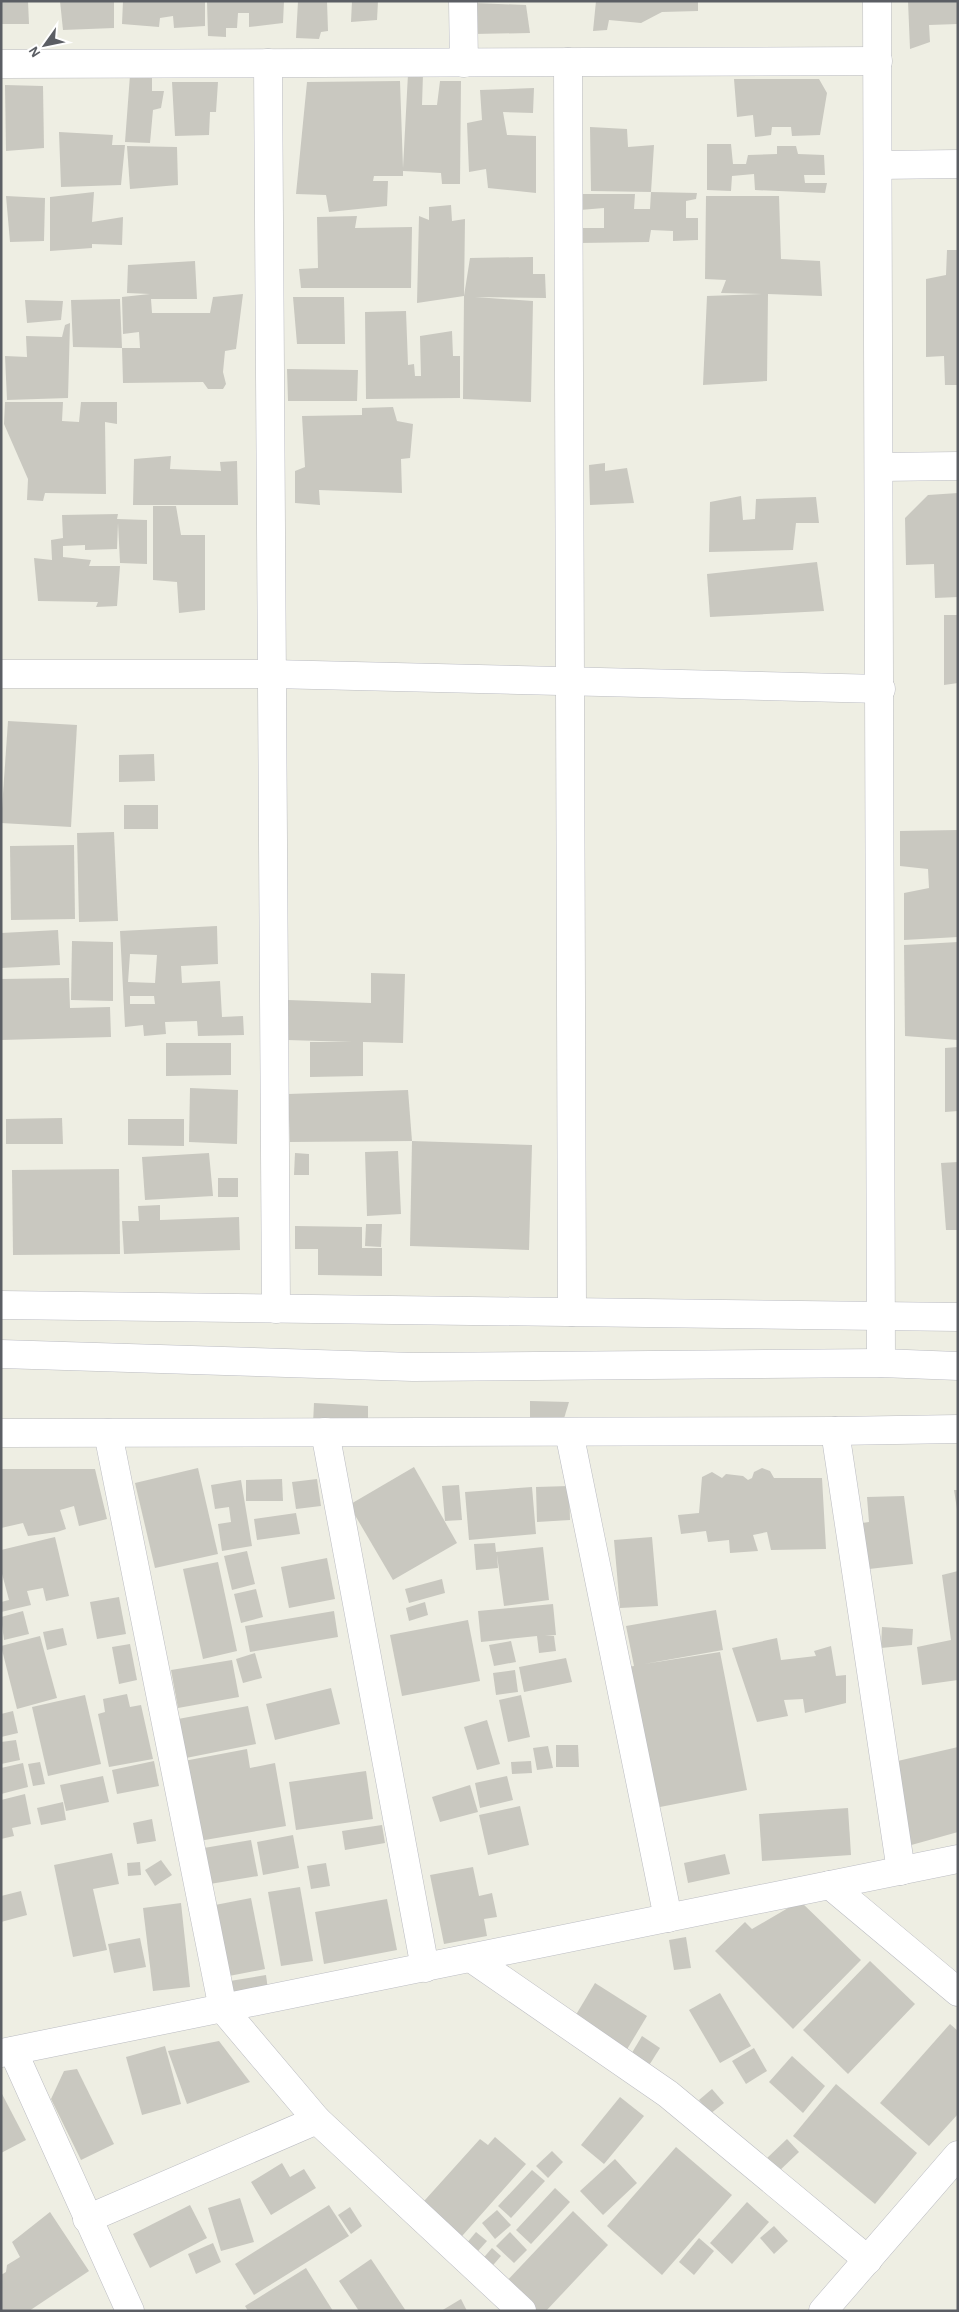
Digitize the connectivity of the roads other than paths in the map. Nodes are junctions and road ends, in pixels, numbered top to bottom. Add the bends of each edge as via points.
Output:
1 (463, 1) edge
2 (877, 1) edge
3 (878, 61) junction
4 (464, 62) junction
5 (568, 62) junction
6 (268, 63) junction
7 (1, 64) edge
8 (958, 164) edge
9 (878, 165) junction
10 (958, 466) edge
11 (880, 467) junction
12 (1, 674) edge
13 (272, 674) junction
14 (570, 680) junction
15 (880, 689) junction
16 (1, 1305) edge
17 (276, 1309) junction
18 (572, 1312) junction
19 (883, 1316) junction
20 (958, 1317) edge
21 (1, 1354) edge
22 (881, 1363) junction
23 (958, 1366) edge
24 (958, 1429) edge
25 (835, 1431) junction
26 (325, 1432) junction
27 (569, 1432) junction
28 (1, 1433) edge
29 (108, 1433) junction
30 (958, 1860) edge
31 (901, 1871) junction
32 (830, 1885) junction
33 (668, 1918) junction
34 (471, 1958) junction
35 (425, 1968) junction
36 (958, 1992) edge
37 (223, 2009) junction
38 (7, 2052) edge
39 (316, 2120) junction
40 (956, 2160) edge
41 (87, 2219) junction
42 (868, 2260) junction
43 (130, 2311) edge
44 (522, 2311) edge
45 (823, 2311) edge

1 - 4 street
2 - 3 street
3 - 5 street
3 - 9 street
4 - 5 street
4 - 6 street
5 - 14 street
6 - 7 street
6 - 13 street
8 - 9 street
9 - 11 street
10 - 11 street
11 - 15 street
12 - 13 street
13 - 14 street
13 - 17 street
14 - 15 street
14 - 18 street
15 - 19 street
16 - 17 street
17 - 18 street
18 - 19 street
19 - 20 street
19 - 22 street
21 - 22 street via 413,1367
22 - 23 street
24 - 25 street
25 - 27 street
25 - 31 street
26 - 27 street
26 - 29 street
26 - 35 street
27 - 33 street
28 - 29 street
29 - 37 street
30 - 31 street
31 - 32 street
32 - 33 street
32 - 36 street
33 - 34 street
34 - 35 street
34 - 42 street via 668,2094
35 - 37 street
37 - 38 street
37 - 39 street
38 - 41 street
39 - 41 street
39 - 44 street
40 - 42 street
41 - 43 street
42 - 45 street

